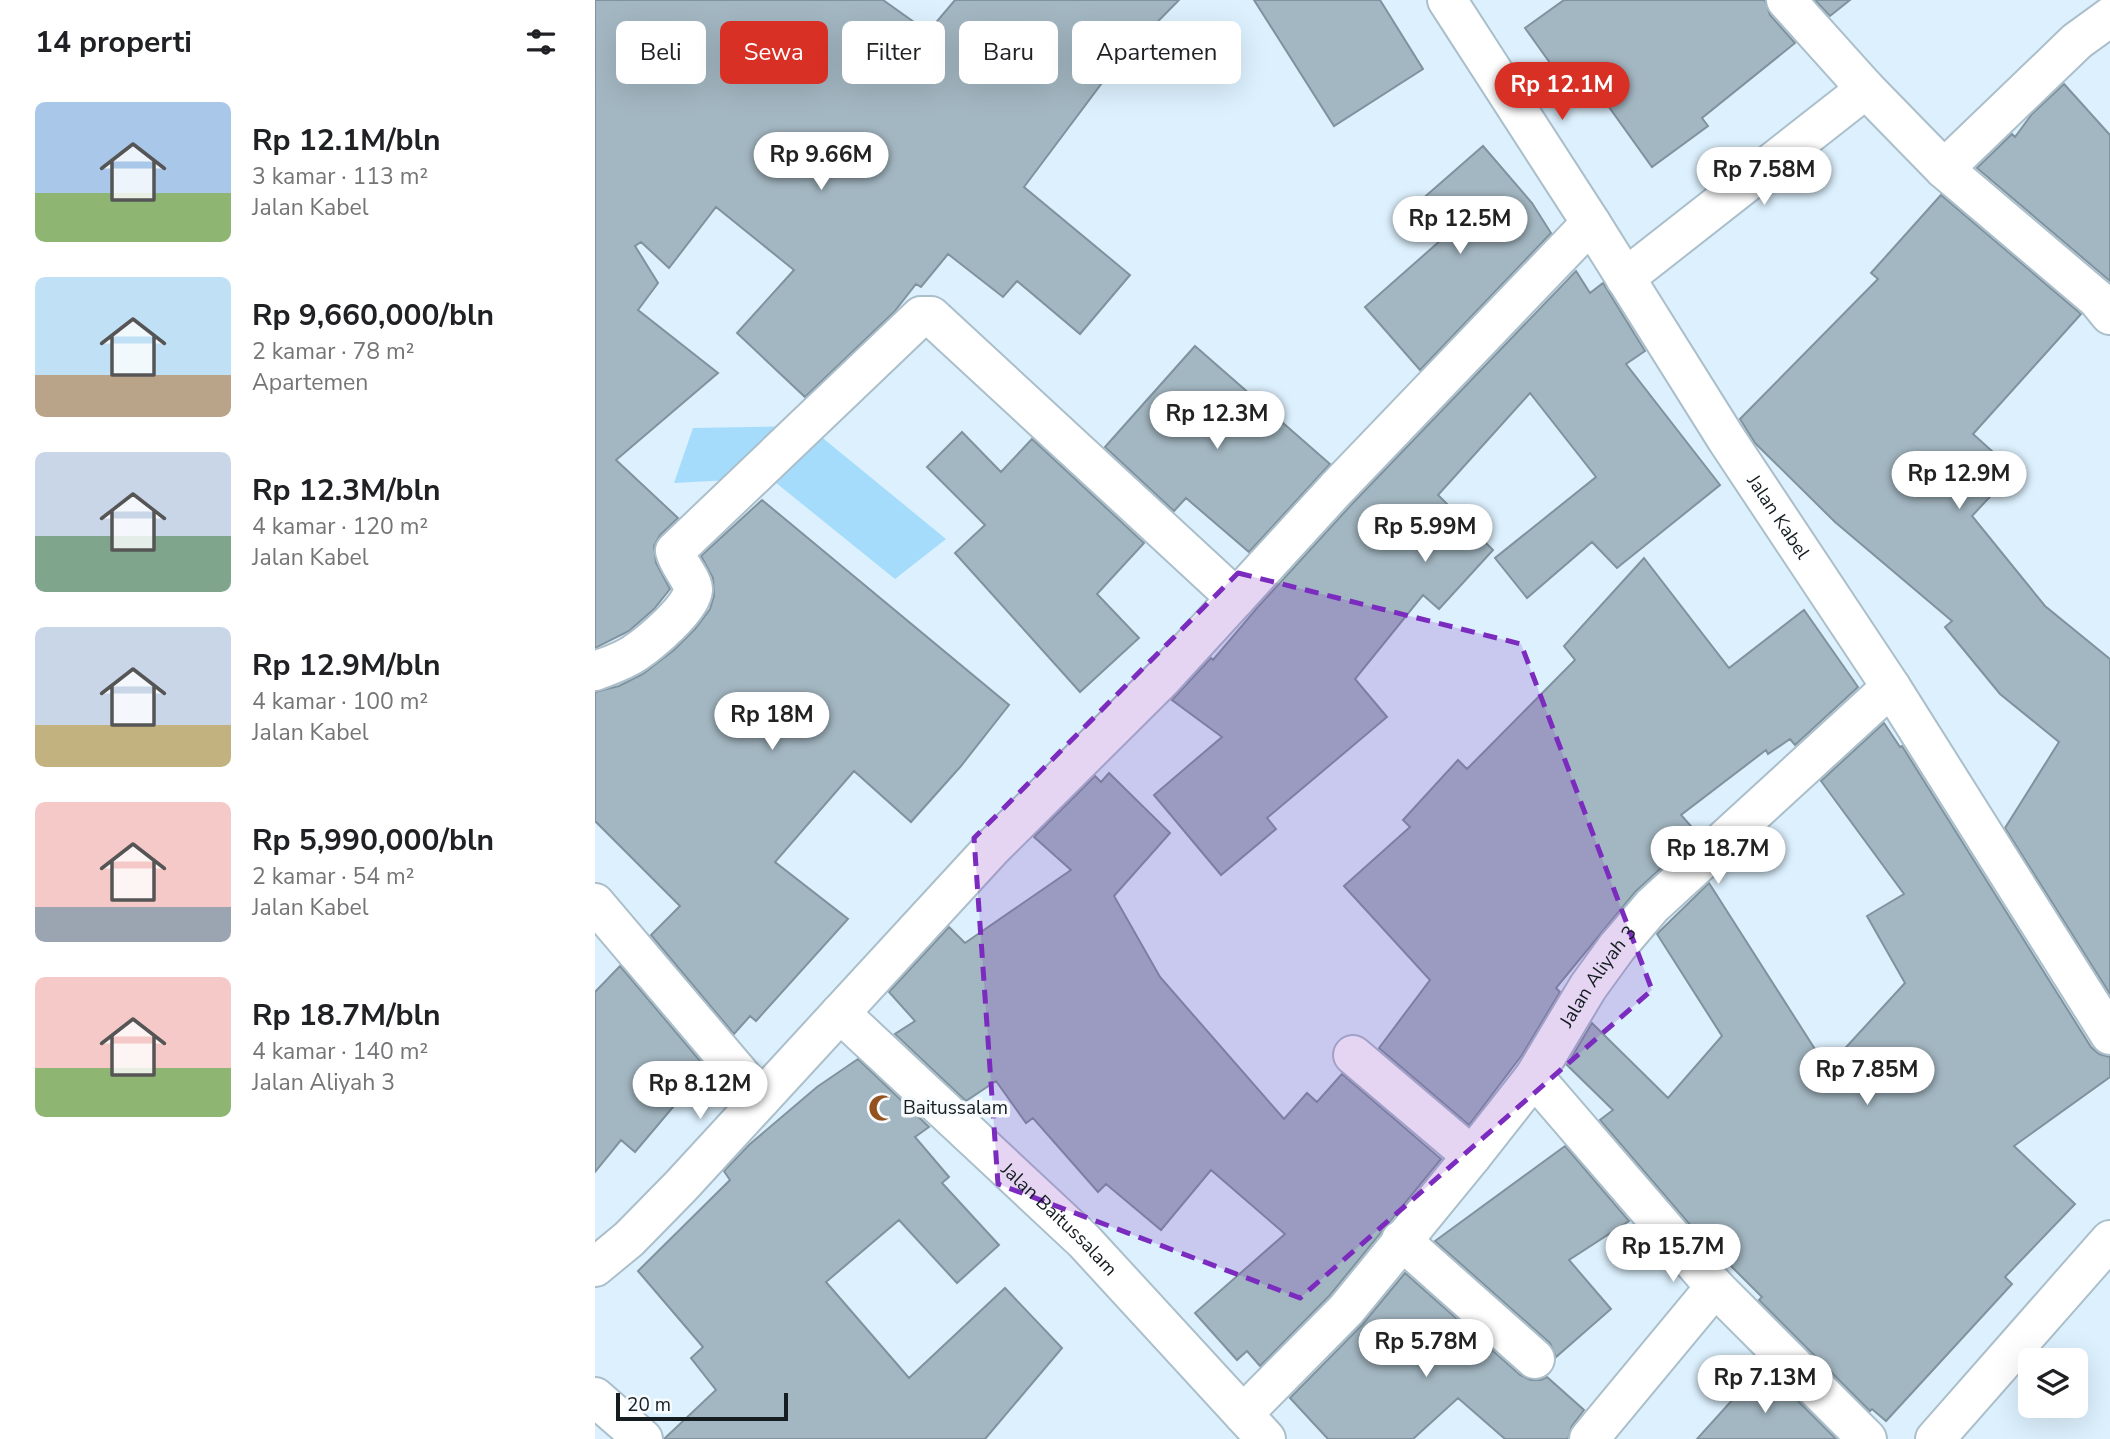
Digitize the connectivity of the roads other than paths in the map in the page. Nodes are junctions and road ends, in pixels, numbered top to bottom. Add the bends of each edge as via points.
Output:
1 (1447, 0) edge
2 (1786, 0) edge
3 (2110, 17) edge
4 (1866, 89) junction
5 (1944, 169) junction
6 (1591, 222) junction
7 (1625, 278) junction
8 (2110, 315) edge
9 (1236, 598) junction
10 (595, 671) edge
11 (1891, 687) junction
12 (595, 903) edge
13 (840, 1013) junction
14 (2110, 1035) edge
15 (1353, 1055) dead end
16 (1534, 1077) junction
17 (761, 1099) junction
18 (1472, 1156) junction
19 (1401, 1240) junction
20 (2110, 1240) edge
21 (595, 1267) edge
22 (1715, 1286) junction
23 (1535, 1359) dead end
24 (595, 1397) edge
25 (1255, 1427) edge
26 (643, 1439) edge
27 (1589, 1439) edge
28 (1867, 1439) edge
29 (1935, 1439) edge

1 - 6 street, Jalan Kabel
2 - 4 street
3 - 5 street via 2077,41
4 - 5 street
4 - 7 street
5 - 8 street
6 - 7 street, Jalan Kabel
6 - 9 street
7 - 11 street, Jalan Kabel
9 - 10 street via 931,316 921,316 675,551 693,593 668,626 634,654
9 - 13 street via 1163,678 993,847
11 - 14 street, Jalan Kabel
11 - 16 street, Jalan Aliyah 3 via 1652,906 1588,987
12 - 17 street
13 - 17 street
13 - 25 street, Jalan Baitussalam via 1084,1241
15 - 18 street
16 - 18 street, Jalan Aliyah 3
16 - 22 street
17 - 21 street via 653,1215
18 - 19 street, Jalan Aliyah 3
19 - 23 street
19 - 25 street, Jalan Aliyah 3
20 - 29 street
22 - 27 street
22 - 28 street
24 - 26 street

